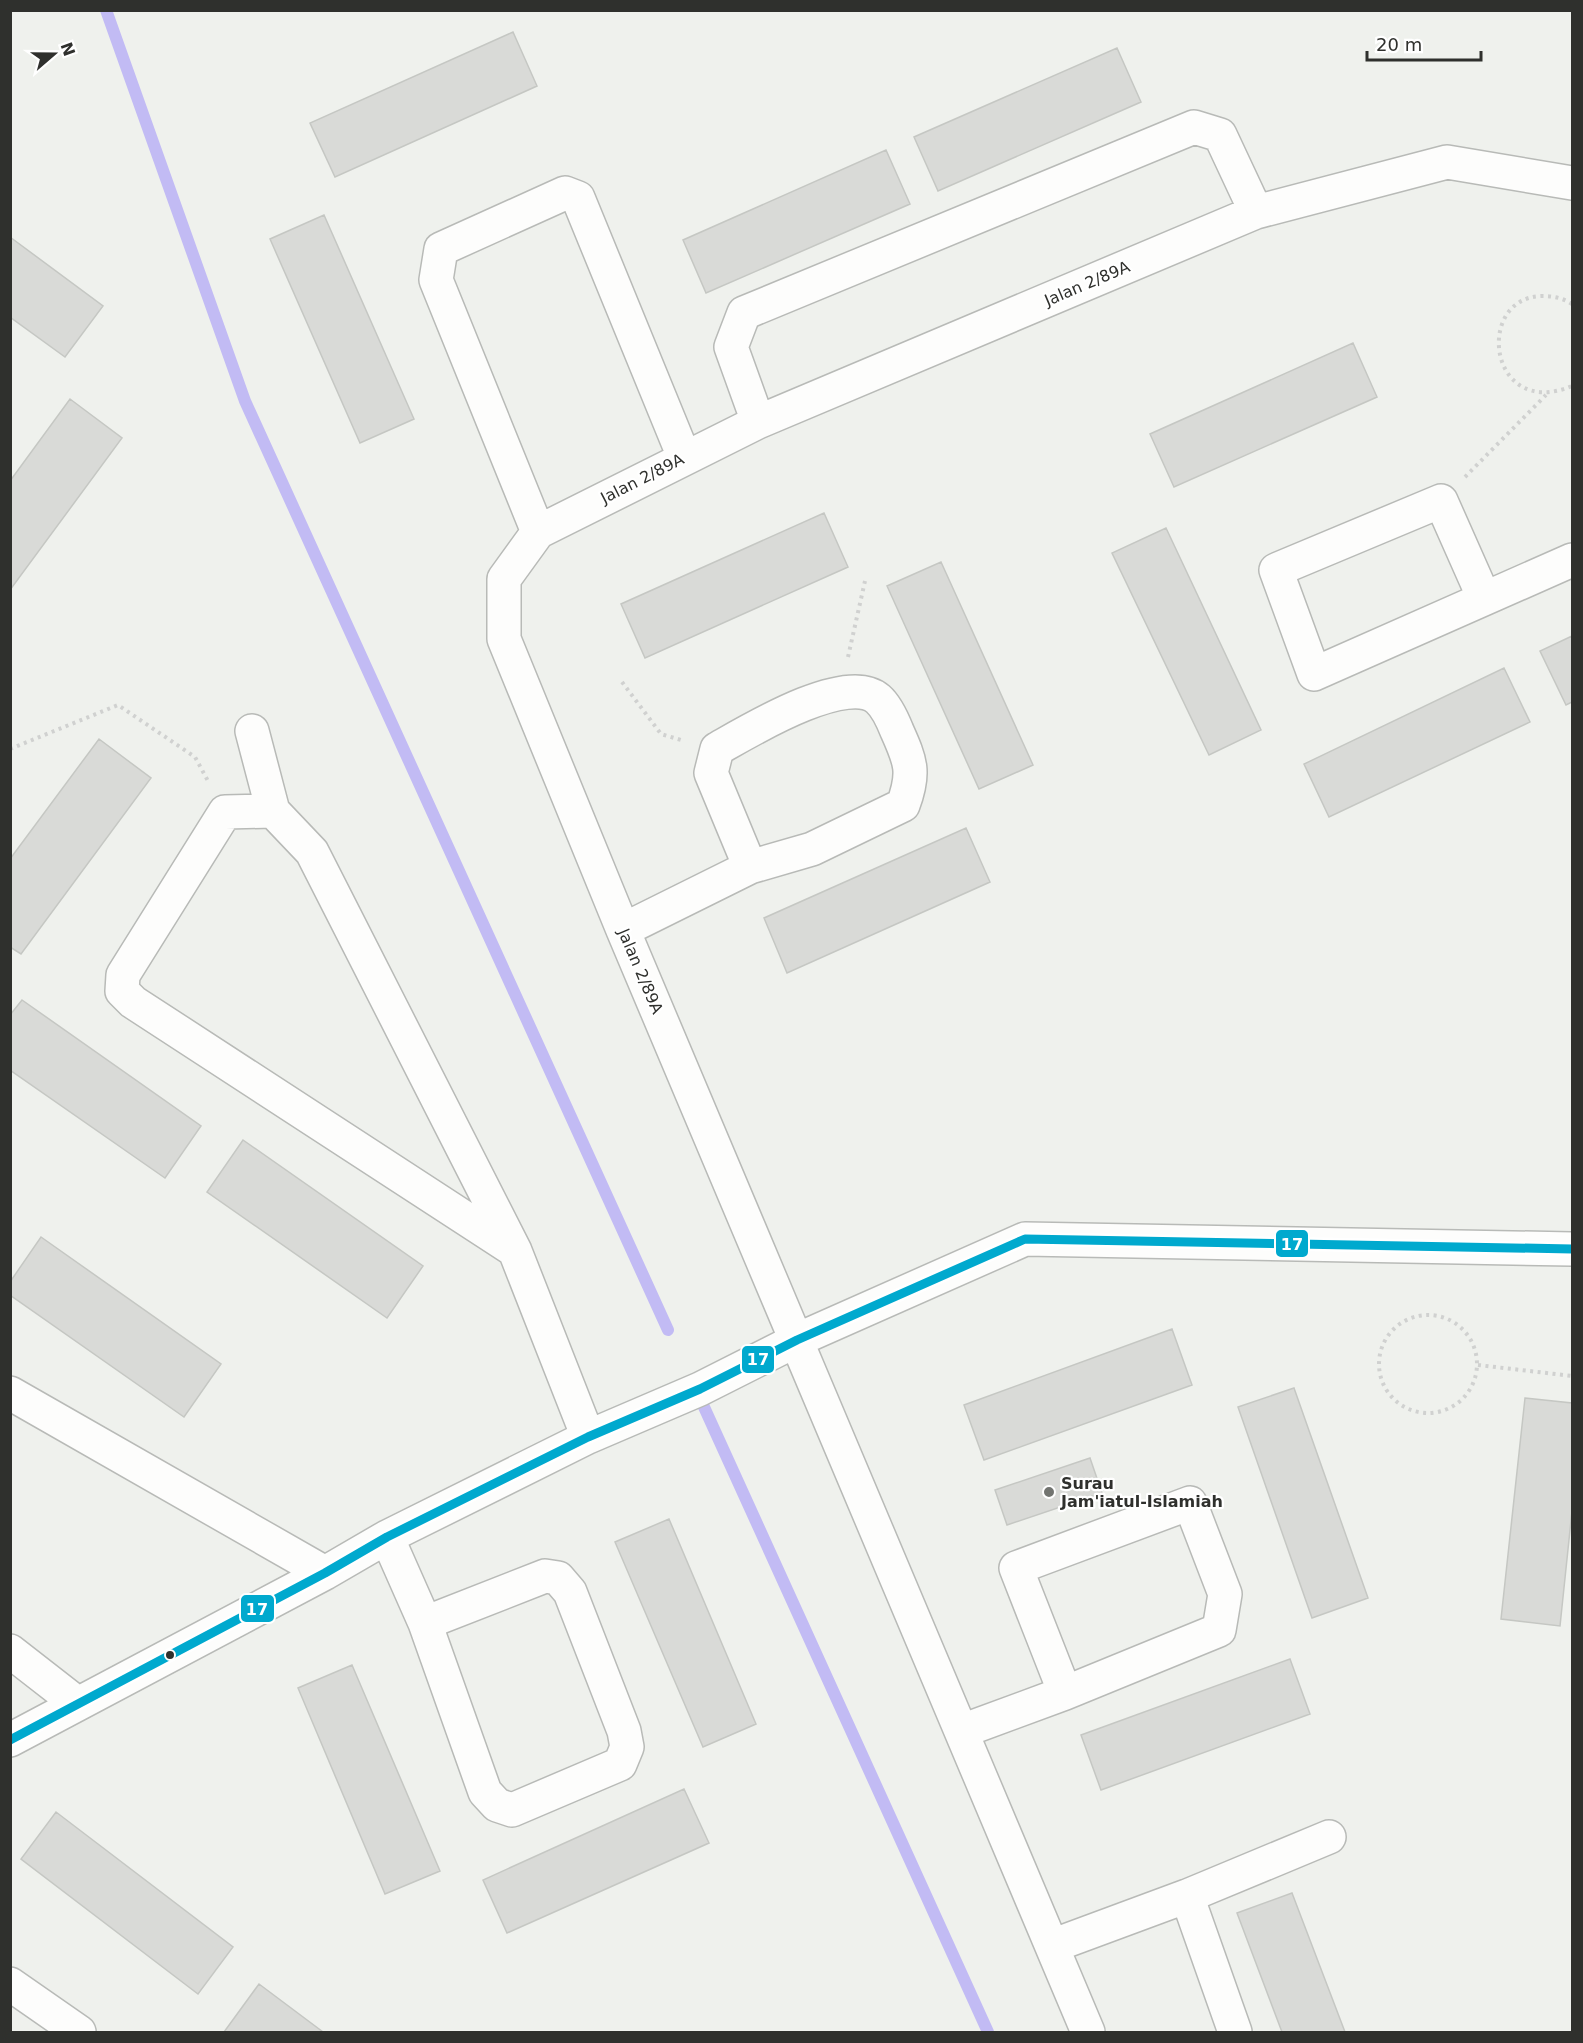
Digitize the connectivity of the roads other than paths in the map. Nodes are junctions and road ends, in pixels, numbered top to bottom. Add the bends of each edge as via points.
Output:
1 (1572, 183) edge
2 (1256, 212) junction
3 (758, 422) junction
4 (684, 457) junction
5 (538, 532) junction
6 (1572, 560) edge
7 (1484, 598) junction
8 (252, 731) dead end
9 (273, 811) junction
10 (750, 867) junction
11 (623, 930) junction
12 (1572, 1249) edge
13 (515, 1251) junction
14 (798, 1340) junction
15 (10, 1393) edge
16 (588, 1437) junction
17 (387, 1537) junction
18 (325, 1573) junction
19 (425, 1623) junction
20 (10, 1651) edge
21 (1065, 1693) junction
22 (78, 1704) junction
23 (962, 1731) junction
24 (10, 1740) edge
25 (1329, 1837) dead end
26 (1187, 1896) junction
27 (1052, 1946) junction
28 (10, 1984) edge
29 (79, 2032) edge
30 (1088, 2032) edge
31 (1235, 2032) edge

1 - 2 street, Jalan 2/89A via 1447,162
2 - 3 street, Jalan 2/89A
2 - 3 street via 1220,135 1194,127 744,314 731,347
3 - 4 street, Jalan 2/89A
4 - 5 street, Jalan 2/89A
4 - 5 street via 578,198 565,193 441,249 436,280
5 - 11 street, Jalan 2/89A via 504,579 504,639
6 - 7 street
7 - 7 street via 1441,501 1276,570 1314,674
8 - 9 street
9 - 13 street via 312,852
9 - 13 street via 225,812 123,975 122,991 133,1002
10 - 10 street via 711,773 717,749 783,712 840,692 861,692 878,698 908,756 911,782 903,805 812,849
10 - 11 street
11 - 14 street, Jalan 2/89A
12 - 14 street via 1025,1239
13 - 16 street
14 - 16 street via 700,1389
14 - 23 street, Jalan 2/89A
15 - 18 street
16 - 17 street
17 - 18 street
17 - 19 street
18 - 22 street
19 - 19 street via 545,1576 558,1578 570,1592 624,1731 627,1747 620,1764 512,1810 497,1805 485,1792
20 - 22 street
21 - 21 street via 1016,1568 1190,1503 1225,1594 1219,1630
21 - 23 street
22 - 24 street
23 - 27 street, Jalan 2/89A
25 - 26 street
26 - 27 street
26 - 31 street
27 - 30 street, Jalan 2/89A
28 - 29 street

